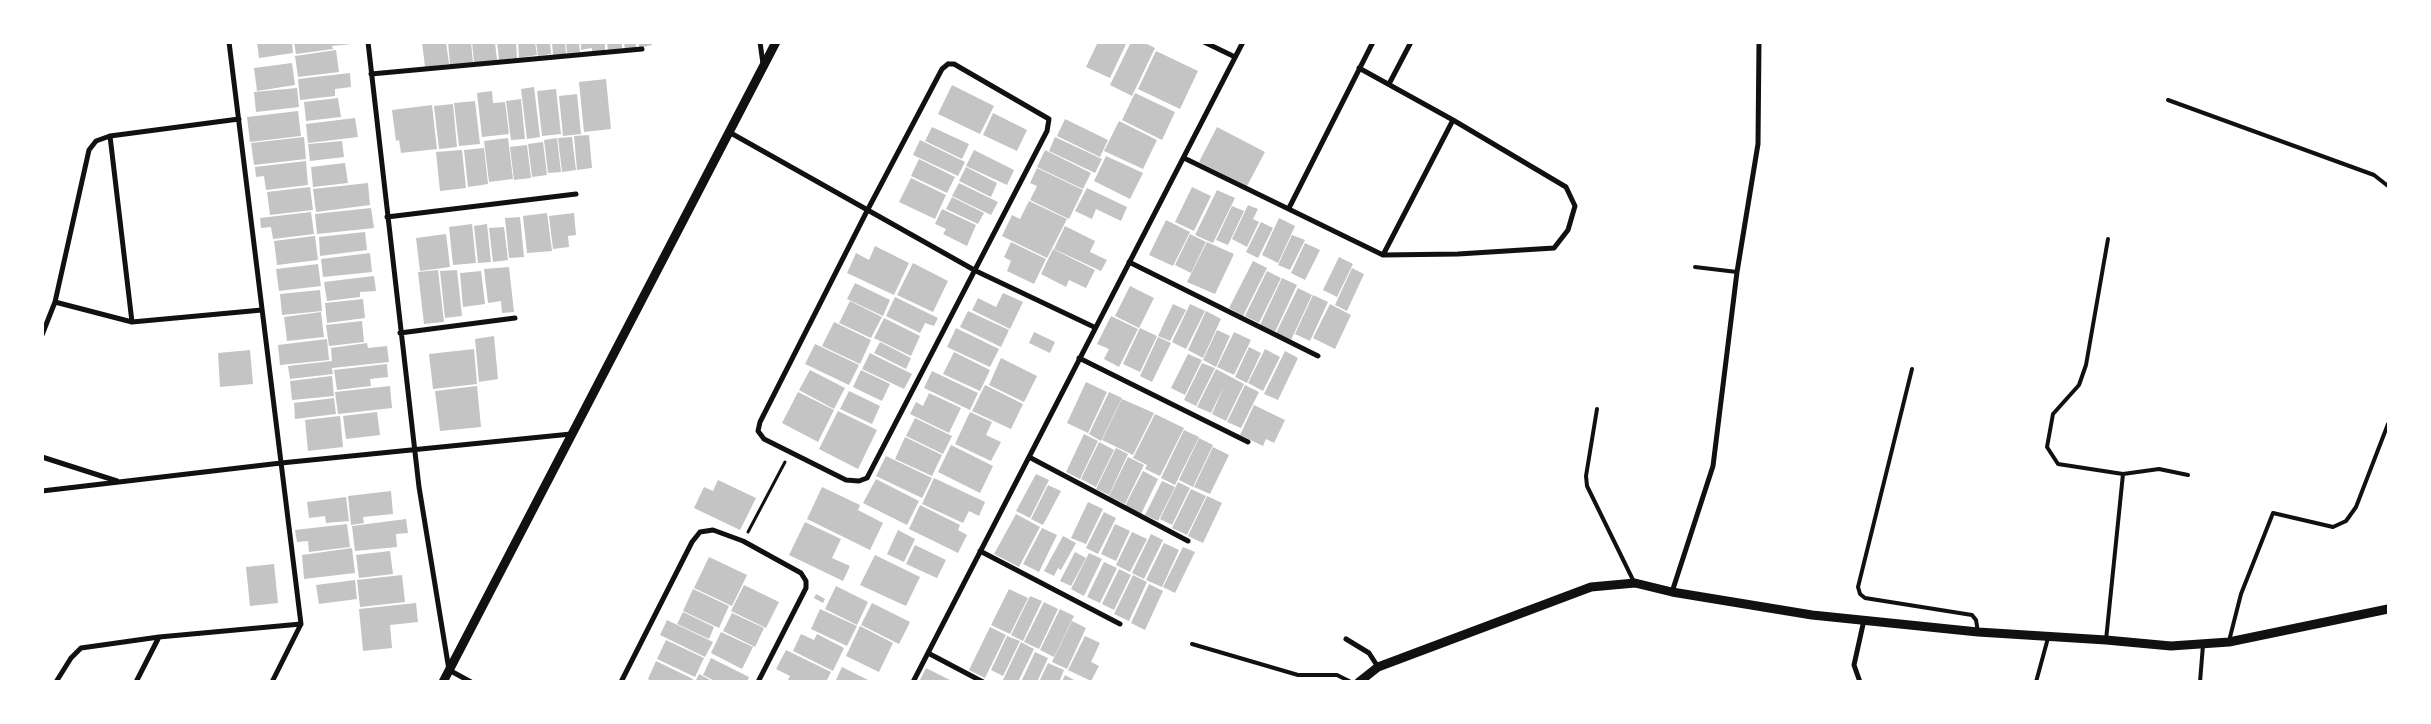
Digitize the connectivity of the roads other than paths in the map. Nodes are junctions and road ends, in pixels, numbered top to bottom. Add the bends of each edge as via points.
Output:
1 (229, 42) edge
2 (368, 42) edge
3 (760, 42) edge
4 (776, 42) edge
5 (1204, 42) edge
6 (1243, 42) edge
7 (1372, 42) edge
8 (1411, 42) edge
9 (1759, 42) edge
10 (642, 49) dead end
11 (1235, 57) junction
12 (763, 67) junction
13 (1359, 68) junction
14 (371, 74) junction
15 (1389, 84) junction
16 (2168, 100) dead end
17 (239, 119) junction
18 (1453, 120) junction
19 (729, 132) junction
20 (110, 136) junction
21 (1184, 158) junction
22 (2388, 186) edge
23 (576, 194) dead end
24 (1289, 208) junction
25 (867, 211) junction
26 (388, 217) junction
27 (2108, 239) dead end
28 (1383, 255) junction
29 (1129, 262) junction
30 (1695, 267) dead end
31 (976, 270) junction
32 (1737, 272) junction
33 (55, 302) junction
34 (262, 310) junction
35 (515, 318) dead end
36 (132, 322) junction
37 (1094, 327) junction
38 (400, 333) junction
39 (42, 335) edge
40 (1318, 356) dead end
41 (1079, 358) junction
42 (1912, 369) dead end
43 (1597, 409) dead end
44 (2388, 424) edge
45 (572, 434) junction
46 (1248, 442) dead end
47 (414, 450) junction
48 (42, 457) edge
49 (1029, 457) junction
50 (281, 463) junction
51 (2123, 474) junction
52 (2188, 475) dead end
53 (120, 482) junction
54 (42, 491) edge
55 (1188, 542) dead end
56 (980, 551) junction
57 (1635, 583) junction
58 (1672, 592) junction
59 (2388, 609) edge
60 (1864, 620) junction
61 (301, 624) junction
62 (1120, 624) dead end
63 (1978, 632) junction
64 (159, 637) junction
65 (2049, 638) junction
66 (1346, 639) dead end
67 (2106, 640) junction
68 (2229, 642) junction
69 (1192, 644) dead end
70 (2202, 645) junction
71 (928, 652) junction
72 (1378, 667) junction
73 (449, 670) junction
74 (56, 682) edge
75 (136, 682) edge
76 (272, 682) edge
77 (443, 682) edge
78 (471, 682) edge
79 (621, 682) edge
80 (758, 682) edge
81 (913, 682) edge
82 (982, 682) edge
83 (1351, 682) edge
84 (1359, 682) edge
85 (1860, 682) edge
86 (2036, 682) edge
87 (2200, 682) edge

1 - 17 street
2 - 14 street
3 - 12 street
4 - 12 street
5 - 11 street
6 - 11 street
7 - 13 street
8 - 15 street
9 - 32 street via 1758,144
10 - 14 street
11 - 21 street
12 - 19 street
13 - 15 street
13 - 24 street
14 - 26 street
15 - 18 street
16 - 22 lane via 2374,175
17 - 20 street
17 - 34 street
18 - 28 street
18 - 28 street via 1566,187 1574,206 1568,230 1554,248
19 - 25 street
19 - 45 street
20 - 33 street via 96,141 89,150
20 - 36 street
21 - 24 street
21 - 29 street
23 - 26 street
24 - 28 street
25 - 31 street
25 - 31 street via 942,69 954,64 1049,119 1047,131
25 - 31 street via 760,422 758,431 764,439 846,480 867,478
26 - 38 street
27 - 51 lane via 2086,365 2079,385 2053,414 2046,447 2058,464
29 - 37 street
29 - 40 street
30 - 32 lane
31 - 37 street
32 - 58 street via 1713,466
33 - 36 street
33 - 39 street
34 - 36 street
34 - 50 street
35 - 38 street
37 - 41 street
38 - 47 street
41 - 46 street
41 - 49 street
42 - 63 lane via 1858,587 1866,598 1972,615
43 - 57 lane via 1587,486
44 - 68 lane via 2356,507 2346,521 2333,527 2273,513 2242,594
45 - 47 street
45 - 73 street
47 - 50 street
47 - 73 street
48 - 53 street
49 - 55 street
49 - 56 street
50 - 53 street
50 - 61 street
51 - 52 lane via 2159,470
51 - 67 lane
53 - 54 street
56 - 62 street
56 - 71 street
57 - 58 street
57 - 72 street via 1591,587
58 - 60 street via 1812,615
59 - 68 street
60 - 63 street
60 - 85 street via 1854,665
61 - 64 street
61 - 76 street
63 - 65 street
64 - 74 street via 81,648
64 - 75 street
65 - 67 street
65 - 86 lane
66 - 72 street via 1369,654
67 - 70 street via 2171,646
68 - 70 street
69 - 83 lane via 1298,675 1337,675
70 - 87 lane
71 - 81 street
71 - 82 street
72 - 84 street
73 - 77 street
73 - 78 street
79 - 80 street via 692,542 700,532 713,530 743,541 801,573 806,581 806,588

